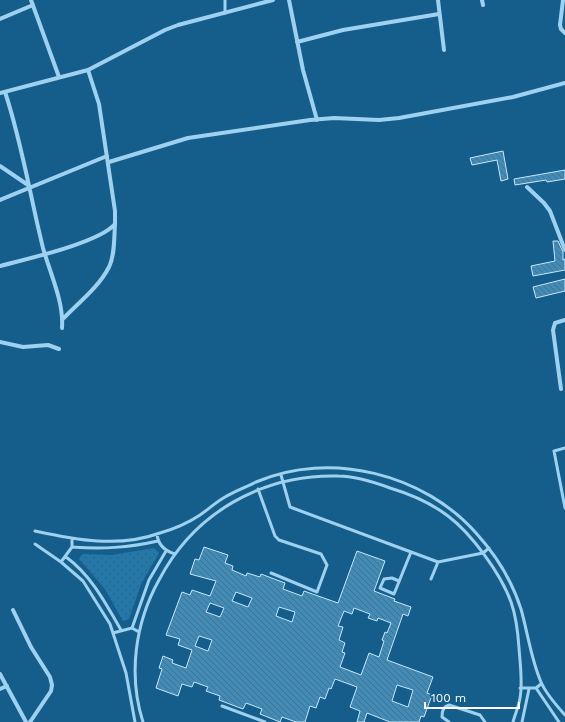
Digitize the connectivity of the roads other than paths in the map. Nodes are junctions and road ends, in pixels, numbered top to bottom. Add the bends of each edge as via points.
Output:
1 (31, 0) edge
2 (225, 0) edge
3 (273, 0) edge
4 (289, 0) edge
5 (438, 0) edge
6 (482, 0) edge
7 (562, 0) edge
8 (33, 5) junction
9 (483, 5) dead end
10 (225, 13) junction
11 (439, 14) junction
12 (0, 19) edge
13 (565, 33) edge
14 (297, 42) junction
15 (444, 50) dead end
16 (88, 70) junction
17 (59, 77) junction
18 (565, 83) edge
19 (5, 92) junction
20 (0, 93) edge
21 (317, 120) junction
22 (108, 156) junction
23 (109, 162) junction
24 (0, 166) edge
25 (28, 187) junction
26 (526, 187) dead end
27 (0, 200) edge
28 (115, 224) junction
29 (565, 250) edge
30 (45, 254) junction
31 (0, 266) edge
32 (63, 319) junction
33 (565, 320) edge
34 (62, 328) dead end
35 (0, 342) edge
36 (59, 349) dead end
37 (561, 389) dead end
38 (565, 448) edge
39 (281, 475) junction
40 (283, 482) junction
41 (258, 489) junction
42 (565, 508) edge
43 (34, 532) dead end
44 (157, 534) junction
45 (72, 540) junction
46 (158, 541) junction
47 (35, 544) dead end
48 (72, 547) junction
49 (489, 548) junction
50 (166, 551) junction
51 (411, 552) junction
52 (483, 553) junction
53 (175, 554) junction
54 (66, 557) junction
55 (61, 562) junction
56 (438, 562) junction
57 (270, 573) dead end
58 (431, 579) dead end
59 (400, 581) junction
60 (13, 610) dead end
61 (132, 628) junction
62 (121, 630) junction
63 (140, 632) junction
64 (113, 633) junction
65 (0, 674) edge
66 (542, 684) junction
67 (7, 686) junction
68 (520, 688) junction
69 (536, 688) junction
70 (0, 689) edge
71 (529, 689) junction
72 (222, 706) dead end
73 (565, 715) edge
74 (26, 722) edge
75 (30, 722) edge
76 (135, 722) edge
77 (143, 722) edge
78 (265, 722) edge
79 (449, 722) edge
80 (485, 722) edge
81 (513, 722) edge
82 (522, 722) edge
83 (559, 722) edge

1 - 8 street
2 - 10 lane
3 - 10 street
4 - 14 street
5 - 11 street
6 - 9 street
7 - 13 street via 560,25
8 - 12 street
8 - 17 street
10 - 16 street via 165,30
11 - 14 street via 343,30
11 - 15 street
14 - 21 street
16 - 17 street
16 - 22 street via 98,99
17 - 19 street
18 - 21 street via 513,97 399,118
19 - 20 street
19 - 25 street via 18,134
21 - 23 street via 188,138
22 - 23 street
22 - 25 street
23 - 28 street
24 - 25 street
25 - 27 street
25 - 30 street
26 - 29 street via 544,202 550,211
28 - 30 street via 101,234
28 - 32 street via 109,266 100,280
30 - 31 street
30 - 32 street
32 - 34 street
33 - 37 street via 555,323 553,330
35 - 36 street via 23,347 48,344
38 - 42 lane via 554,451
39 - 40 lane
39 - 44 lane via 259,481 225,497 199,516
39 - 49 lane via 325,468 344,468 388,476 418,489 449,507
40 - 41 lane
40 - 51 lane via 290,507
40 - 52 lane via 339,476 375,482 412,495 448,516
41 - 53 lane via 220,509 200,526
41 - 57 lane via 275,536 279,540 321,554 327,565 317,592
43 - 45 lane
44 - 45 lane via 126,540
44 - 46 lane
45 - 48 lane
46 - 48 lane via 132,547 105,549
46 - 50 lane
47 - 55 lane
48 - 54 lane
49 - 52 lane
49 - 66 lane via 508,579 520,607 533,660
50 - 53 lane
50 - 61 lane via 149,580
51 - 56 lane
51 - 59 lane
52 - 56 lane
52 - 68 lane via 511,602 517,631
53 - 63 lane via 152,592 141,621
54 - 55 lane
54 - 62 lane via 78,565 92,582
55 - 64 lane via 83,581
56 - 58 lane
59 - 59 lane via 394,594 380,588 384,579
60 - 75 street via 31,647 50,676 52,685 51,691
61 - 62 lane
61 - 63 lane
62 - 64 lane
63 - 77 lane via 135,662 138,707
64 - 76 lane via 126,673
65 - 67 street
66 - 69 lane
66 - 73 lane
67 - 70 street
67 - 74 street
68 - 71 lane
68 - 81 lane via 521,697
69 - 71 lane
69 - 83 lane
71 - 82 lane
72 - 78 lane
79 - 80 lane via 442,717 444,708 449,705 480,715

